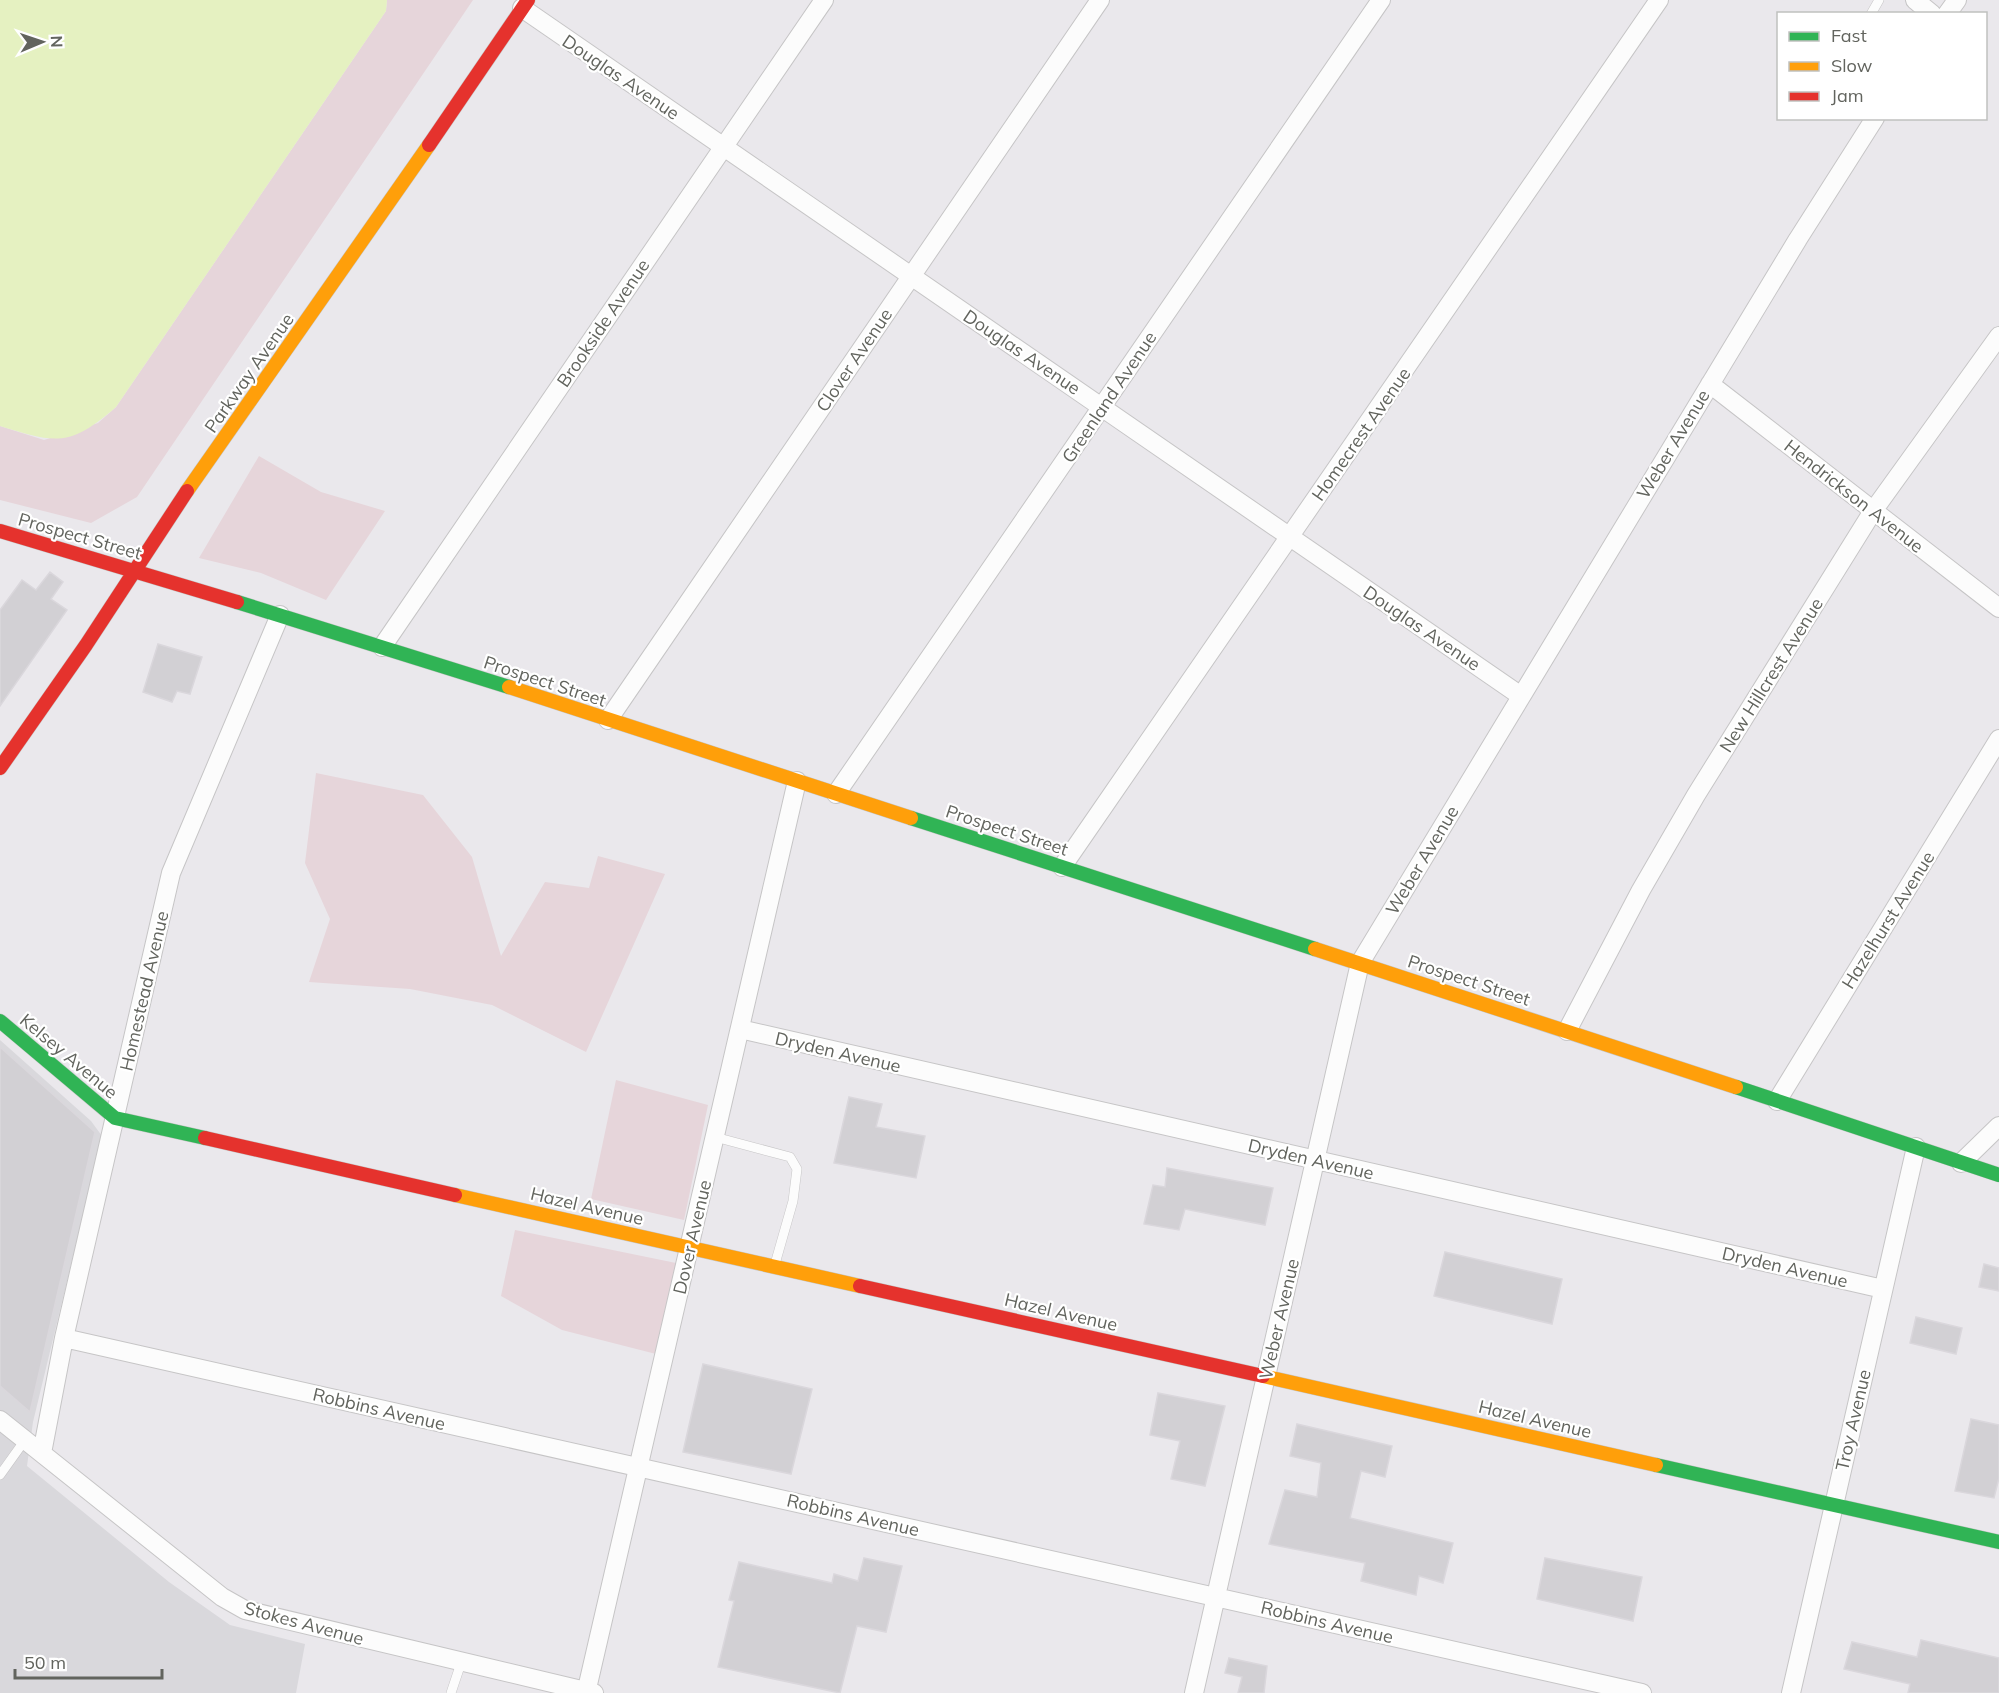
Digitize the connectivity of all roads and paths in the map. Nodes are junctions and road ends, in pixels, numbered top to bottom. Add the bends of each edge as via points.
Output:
1 (824, 0) edge
2 (1100, 0) edge
3 (1381, 0) edge
4 (1659, 0) edge
5 (1915, 0) edge
6 (525, 4) edge
7 (1930, 12) edge
8 (1874, 120) edge
9 (723, 147) junction
10 (911, 276) junction
11 (1999, 336) edge
12 (1710, 384) junction
13 (1102, 407) junction
14 (1873, 511) junction
15 (0, 531) edge
16 (1290, 537) junction
17 (135, 570) junction
18 (1999, 608) edge
19 (280, 615) junction
20 (382, 647) junction
21 (1521, 696) junction
22 (608, 720) junction
23 (1999, 739) edge
24 (0, 768) edge
25 (797, 781) junction
26 (836, 794) junction
27 (1062, 867) junction
28 (1360, 963) junction
29 (0, 1022) edge
30 (740, 1029) junction
31 (1568, 1031) junction
32 (1777, 1101) junction
33 (115, 1118) junction
34 (1999, 1126) edge
35 (715, 1137) junction
36 (1916, 1148) junction
37 (1315, 1160) junction
38 (1961, 1163) junction
39 (1999, 1175) edge
40 (689, 1247) junction
41 (775, 1266) junction
42 (1883, 1289) junction
43 (64, 1338) junction
44 (1266, 1377) junction
45 (0, 1420) edge
46 (25, 1440) junction
47 (42, 1453) junction
48 (639, 1467) junction
49 (0, 1475) edge
50 (1834, 1505) junction
51 (1999, 1542) edge
52 (1215, 1597) junction
53 (461, 1663) junction
54 (589, 1692) edge
55 (451, 1693) edge
56 (1194, 1693) edge
57 (1642, 1693) edge
58 (1791, 1693) edge

1 - 9 street, Brookside Avenue
2 - 10 street, Clover Avenue
3 - 13 street, Greenland Avenue
4 - 16 street, Homecrest Avenue
5 - 7 street
6 - 9 street, Douglas Avenue
6 - 17 street, Parkway Avenue
8 - 12 street, Weber Avenue
9 - 10 street, Douglas Avenue
9 - 20 street, Brookside Avenue
10 - 13 street, Douglas Avenue
10 - 22 street, Clover Avenue
11 - 14 street, New Hillcrest Avenue
12 - 14 street, Hendrickson Avenue
12 - 21 street, Weber Avenue
13 - 16 street, Douglas Avenue
13 - 26 street, Greenland Avenue
14 - 18 street, Hendrickson Avenue
14 - 31 street, New Hillcrest Avenue via 1696,795 1641,890
15 - 17 street, Prospect Street
16 - 21 street, Douglas Avenue
16 - 27 street, Homecrest Avenue
17 - 19 street, Prospect Street
17 - 24 street, Parkway Avenue
19 - 20 street, Prospect Street
19 - 33 street, Homestead Avenue via 171,873
20 - 22 street, Prospect Street
21 - 28 street, Weber Avenue
22 - 25 street, Prospect Street
23 - 32 street, Hazelhurst Avenue
25 - 26 street, Prospect Street
25 - 30 street, Dover Avenue
26 - 27 street, Prospect Street
27 - 28 street, Prospect Street
28 - 31 street, Prospect Street
28 - 37 street, Weber Avenue
29 - 33 street, Kelsey Avenue
30 - 35 street, Dover Avenue
30 - 37 street, Dryden Avenue
31 - 32 street, Prospect Street
32 - 36 street, Prospect Street
33 - 40 street, Hazel Avenue
33 - 43 street, Homestead Avenue
34 - 38 street
35 - 40 street, Dover Avenue
35 - 41 lane via 790,1157 797,1169 793,1201
36 - 38 street, Prospect Street
36 - 42 street, Troy Avenue
37 - 42 street, Dryden Avenue
37 - 44 street, Weber Avenue
38 - 39 street, Prospect Street
40 - 41 street, Hazel Avenue
40 - 48 street, Dover Avenue
41 - 44 street, Hazel Avenue
42 - 50 street, Troy Avenue
43 - 47 street, Homestead Avenue
43 - 48 street, Robbins Avenue
44 - 50 street, Hazel Avenue
44 - 52 street, Weber Avenue
45 - 46 street, Stokes Avenue
46 - 47 street, Stokes Avenue
46 - 49 lane
47 - 53 street, Stokes Avenue via 222,1597 245,1610
48 - 52 street, Robbins Avenue
48 - 54 street, Dover Avenue
50 - 51 street, Hazel Avenue
50 - 58 street, Troy Avenue
52 - 56 street, Weber Avenue
52 - 57 street, Robbins Avenue
53 - 54 street, Stokes Avenue
53 - 55 lane

